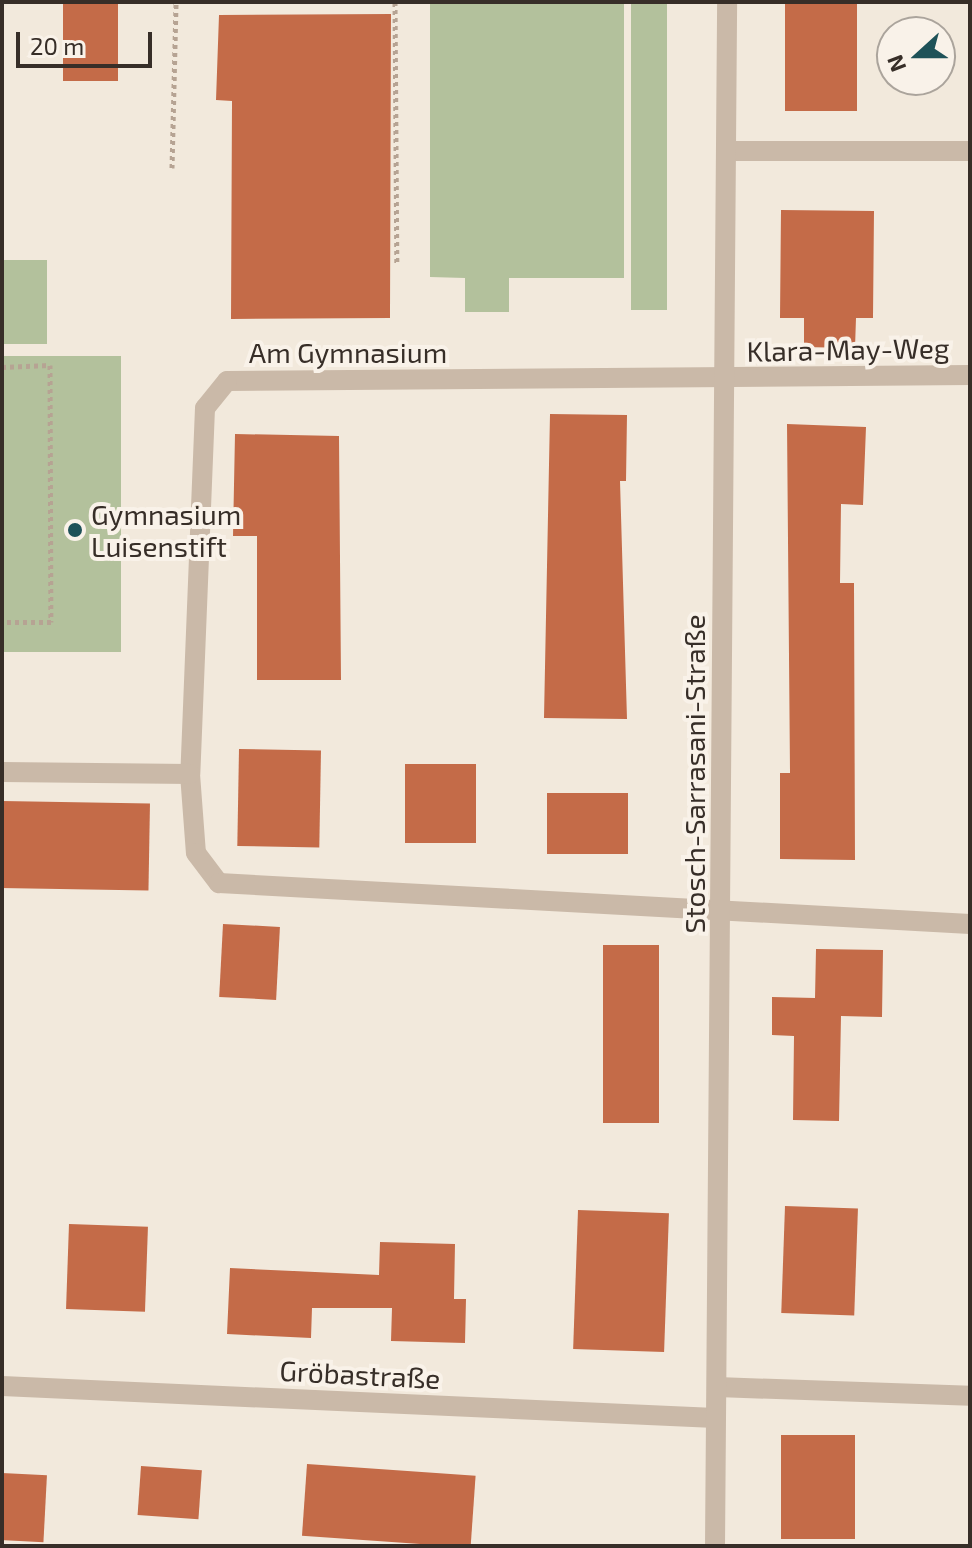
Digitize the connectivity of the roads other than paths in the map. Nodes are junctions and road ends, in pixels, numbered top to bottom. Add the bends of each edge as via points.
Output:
1 (727, 2) edge
2 (727, 151) junction
3 (970, 151) edge
4 (970, 375) edge
5 (726, 378) junction
6 (2, 772) edge
7 (190, 774) junction
8 (721, 909) junction
9 (970, 924) edge
10 (2, 1386) edge
11 (717, 1387) junction
12 (970, 1396) edge
13 (715, 1418) junction
14 (715, 1546) edge

1 - 2 street, Stosch-Sarrasani-Straße
2 - 3 street
2 - 5 street, Stosch-Sarrasani-Straße
4 - 5 street, Klara-May-Weg
5 - 7 street, Am Gymnasium via 227,381 205,408
5 - 8 street, Stosch-Sarrasani-Straße
6 - 7 street
7 - 8 street, Am Gymnasium via 196,853 219,883
8 - 9 street, Am Gymnasium
8 - 11 street, Stosch-Sarrasani-Straße
10 - 13 street, Gröbastraße
11 - 12 street
11 - 13 street, Stosch-Sarrasani-Straße
13 - 14 street, Stosch-Sarrasani-Straße

